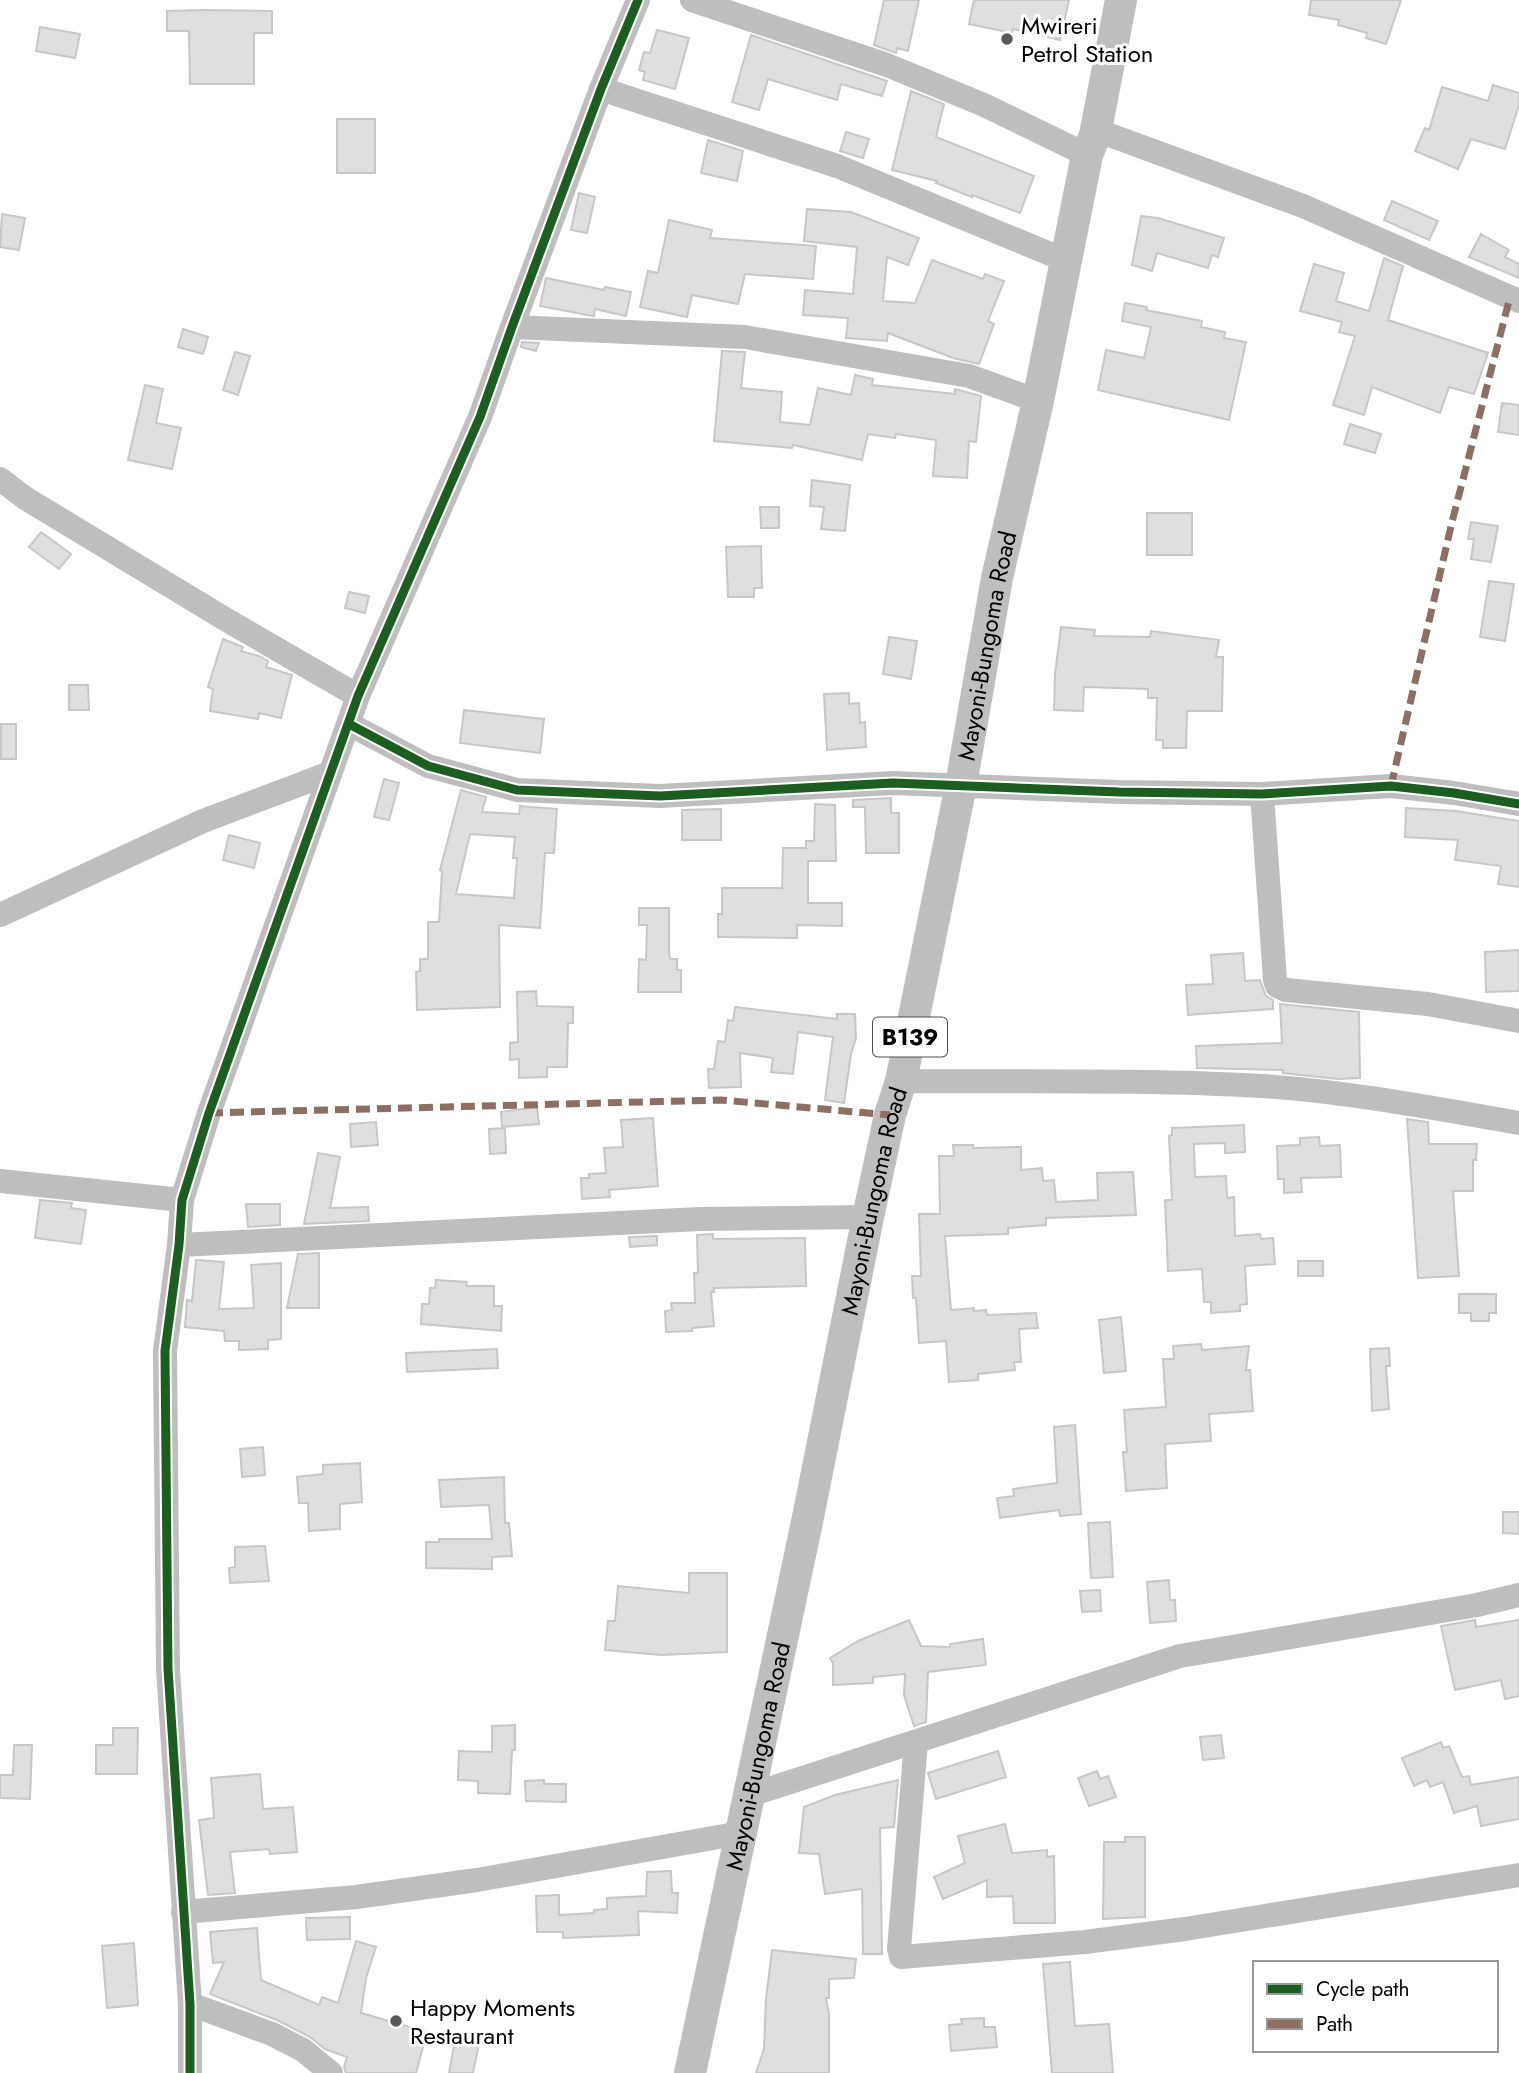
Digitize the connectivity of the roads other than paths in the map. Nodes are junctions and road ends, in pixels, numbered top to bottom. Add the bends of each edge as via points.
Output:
1 (638, 0) edge
2 (692, 0) edge
3 (1121, 0) edge
4 (601, 89) junction
5 (1091, 142) junction
6 (1065, 260) junction
7 (1519, 301) edge
8 (512, 327) junction
9 (1038, 401) junction
10 (0, 479) edge
11 (358, 696) junction
12 (349, 724) junction
13 (330, 773) junction
14 (961, 785) junction
15 (1262, 794) junction
16 (1519, 804) edge
17 (0, 915) edge
18 (1519, 1021) edge
19 (901, 1081) junction
20 (1519, 1123) edge
21 (0, 1181) edge
22 (181, 1200) junction
23 (868, 1217) junction
24 (179, 1245) junction
25 (1519, 1595) edge
26 (916, 1742) junction
27 (750, 1795) junction
28 (741, 1833) junction
29 (1519, 1875) edge
30 (183, 1912) junction
31 (190, 2004) junction
32 (190, 2073) edge
33 (331, 2073) edge
34 (690, 2073) edge

1 - 4 street
2 - 5 street via 887,65
3 - 5 main road, Mayoni-Bungoma Road / B139
4 - 6 street via 837,166
4 - 8 street
5 - 6 main road, Mayoni-Bungoma Road / B139
5 - 7 street via 1303,206
6 - 9 main road, Mayoni-Bungoma Road / B139
8 - 9 street via 745,337 969,376
8 - 11 street via 480,416
9 - 14 main road, Mayoni-Bungoma Road / B139 via 997,578
10 - 11 street via 225,620
11 - 12 street
12 - 13 street
12 - 14 street via 428,766 517,790 660,796 893,783
13 - 17 street via 203,821
13 - 22 street
14 - 15 street
14 - 19 main road, Mayoni-Bungoma Road / B139
15 - 16 street via 1391,786
15 - 18 street via 1278,986 1428,1004
19 - 20 street via 1262,1086 1392,1100
19 - 23 main road, Mayoni-Bungoma Road / B139
21 - 22 street
22 - 24 street
23 - 24 street via 700,1219
23 - 27 main road, Mayoni-Bungoma Road / B139
24 - 30 street via 165,1352 168,1669
25 - 26 street via 1180,1656
26 - 27 street
26 - 29 street via 901,1957 1185,1930
27 - 28 main road, Mayoni-Bungoma Road / B139
28 - 30 street via 477,1880 356,1897
28 - 34 main road, Mayoni-Bungoma Road / B139
30 - 31 street
31 - 32 street
31 - 33 street via 272,2034 303,2050

